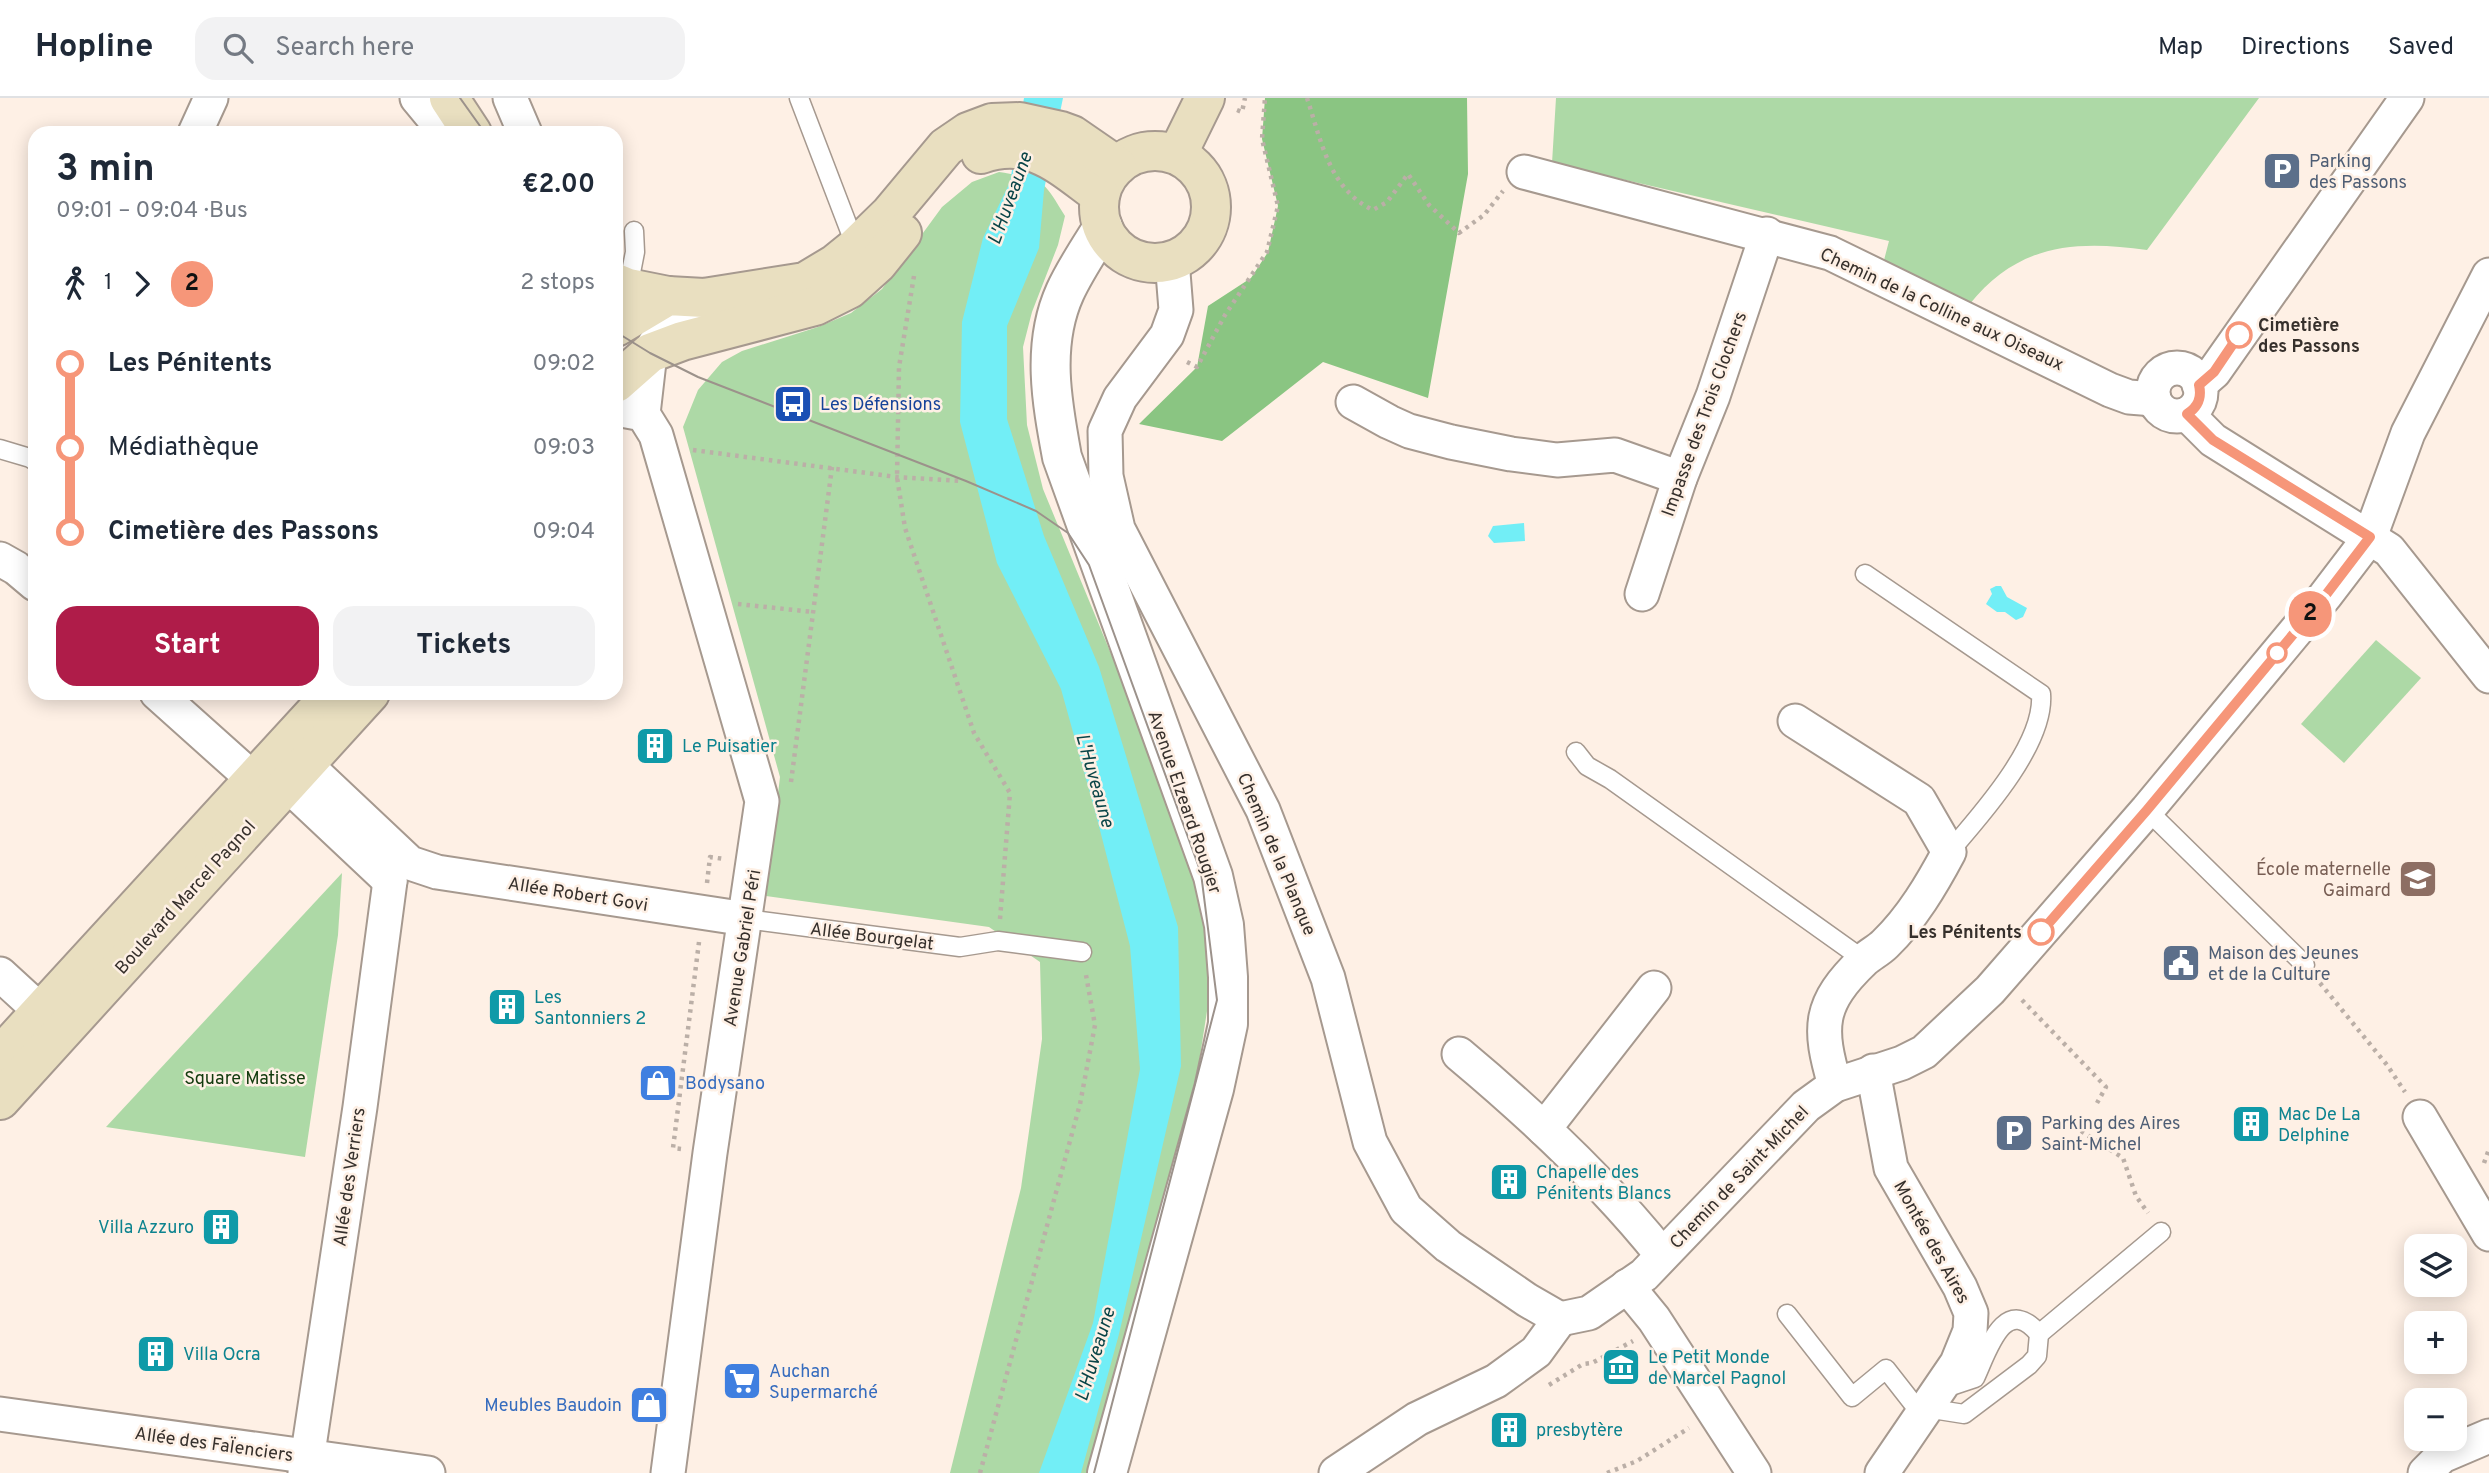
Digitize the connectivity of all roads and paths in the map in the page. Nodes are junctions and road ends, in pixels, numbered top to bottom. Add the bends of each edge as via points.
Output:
1 (211, 98) edge
2 (417, 98) edge
3 (799, 98) edge
4 (1205, 98) edge
5 (1265, 98) edge
6 (1307, 98) edge
7 (2407, 98) edge
8 (477, 105) edge
9 (198, 126) edge
10 (440, 126) edge
11 (494, 126) edge
12 (513, 126) edge
13 (973, 144) junction
14 (1177, 155) junction
15 (1524, 172) joint
16 (1107, 196) junction
17 (634, 231) dead end
18 (1767, 234) junction
19 (856, 247) junction
20 (1172, 260) junction
21 (916, 269) dead end
22 (2489, 275) edge
23 (768, 289) junction
24 (627, 334) edge
25 (1182, 359) dead end
26 (2193, 399) junction
27 (1353, 402) dead end
28 (638, 419) edge
29 (0, 449) edge
30 (689, 449) dead end
31 (28, 457) edge
32 (832, 467) junction
33 (897, 477) junction
34 (1680, 478) junction
35 (961, 481) dead end
36 (2370, 537) junction
37 (0, 559) edge
38 (1865, 574) dead end
39 (28, 578) edge
40 (1642, 594) dead end
41 (706, 608) junction
42 (813, 612) junction
43 (2489, 676) edge
44 (168, 700) edge
45 (328, 700) edge
46 (362, 700) edge
47 (1795, 720) dead end
48 (1576, 752) dead end
49 (279, 773) junction
50 (791, 786) dead end
51 (2147, 810) junction
52 (1949, 852) junction
53 (732, 860) dead end
54 (400, 872) junction
55 (706, 890) dead end
56 (746, 919) junction
57 (998, 940) junction
58 (699, 941) dead end
59 (1082, 952) joint
60 (1864, 960) junction
61 (2305, 965) joint
62 (0, 974) edge
63 (1654, 988) dead end
64 (1990, 990) junction
65 (52, 1020) junction
66 (1459, 1054) dead end
67 (0, 1056) edge
68 (1873, 1071) junction
69 (1835, 1085) junction
70 (0, 1100) edge
71 (2096, 1103) dead end
72 (2420, 1117) joint
73 (1544, 1129) junction
74 (2081, 1131) dead end
75 (685, 1150) dead end
76 (2161, 1232) joint
77 (2489, 1234) edge
78 (1662, 1255) junction
79 (1627, 1286) junction
80 (1787, 1314) dead end
81 (1560, 1320) junction
82 (2039, 1334) junction
83 (1640, 1351) dead end
84 (1583, 1364) dead end
85 (1929, 1404) junction
86 (0, 1414) edge
87 (1685, 1416) dead end
88 (2489, 1436) edge
89 (306, 1465) edge
90 (428, 1473) edge
91 (668, 1473) edge
92 (980, 1473) edge
93 (1107, 1473) edge
94 (1336, 1473) edge
95 (1607, 1473) edge
96 (1754, 1473) edge
97 (1882, 1473) edge
98 (2425, 1473) edge

1 - 9 street
2 - 10 street
3 - 19 lane
4 - 14 main road
5 - 25 path via 1262,139 1278,206 1268,252 1196,367
6 - 15 path via 1334,176 1359,204 1373,210 1387,202 1408,174 1429,205 1459,233 1484,215
7 - 26 street
8 - 11 main road
8 - 12 street
13 - 16 main road via 1067,151
13 - 19 main road via 946,147
13 - 24 main road via 878,263 849,289 815,306
14 - 16 main road via 1146,151 1130,156
14 - 20 main road via 1194,165 1211,200 1203,237
15 - 18 street, Chemin de la Colline aux Oiseaux
16 - 20 main road via 1112,242 1139,260
16 - 93 street, Avenue Elzeard Rougier via 1064,293 1052,334 1049,369 1054,412 1062,457 1213,876 1224,925 1228,1024
17 - 24 lane
18 - 26 street, Chemin de la Colline aux Oiseaux via 1830,253 2129,397 2154,399 2157,379 2169,370 2185,370 2192,374
18 - 34 street, Impasse des Trois Clochers via 1713,396
19 - 23 main road via 805,282
20 - 81 street, Chemin de la Planque via 1176,310 1167,335 1120,398 1105,431 1106,476 1118,529 1263,810 1328,978 1370,1142 1406,1209 1448,1246
21 - 33 path via 899,367
22 - 36 street, Chemin de Saint-Michel via 2408,433
23 - 24 main road via 704,298 674,296
23 - 24 street via 705,310 668,330 653,345
24 - 28 street
26 - 36 street via 2213,440
27 - 34 street via 1409,431 1451,442 1557,460 1615,455
28 - 41 street, Avenue Gabriel Péri
29 - 31 lane
30 - 32 path
32 - 33 path
32 - 42 path
33 - 35 path
33 - 57 path via 905,528 974,733 1010,793
34 - 40 street, Impasse des Trois Clochers
36 - 43 street via 2389,550
36 - 51 street, Chemin de Saint-Michel
37 - 39 street
38 - 52 lane via 2041,694 2042,708 2018,766
41 - 42 path via 730,604
41 - 56 street, Avenue Gabriel Péri via 762,801
42 - 50 path
44 - 49 street, Allée Robert Govi
45 - 49 main road, Boulevard Marcel Pagnol
46 - 49 main road, Boulevard Marcel Pagnol
47 - 52 street via 1919,800
48 - 60 lane via 1587,766
49 - 54 street, Allée Robert Govi
49 - 65 main road, Boulevard Marcel Pagnol
51 - 61 lane
51 - 64 street, Chemin de Saint-Michel
52 - 60 street via 1930,888 1886,944
53 - 55 path via 710,857
54 - 56 street, Allée Robert Govi via 437,872
54 - 89 street, Allée des Verriers
56 - 57 lane, Allée Bourgelat via 960,947
56 - 91 street, Avenue Gabriel Péri
57 - 59 lane, Allée Bourgelat
58 - 75 path via 673,1148
59 - 92 path via 1095,1025 1080,1104
60 - 69 street via 1827,1010 1825,1048
61 - 72 path via 2387,1065
62 - 65 street
63 - 73 street
64 - 68 street, Chemin de Saint-Michel via 1924,1052
64 - 71 path via 2018,997 2106,1087
65 - 67 main road, Boulevard Marcel Pagnol
65 - 70 main road, Boulevard Marcel Pagnol
66 - 73 street
68 - 69 street, Chemin de Saint-Michel
68 - 85 street, Montée des Aires via 1891,1168 1971,1312 1970,1331 1957,1363
69 - 78 street, Chemin de Saint-Michel via 1806,1106
72 - 77 street
73 - 78 street via 1610,1194
74 - 76 path via 2123,1158 2136,1196
76 - 82 lane
78 - 79 street, Chemin de Saint-Michel
79 - 81 street, Chemin de Saint-Michel via 1589,1313
79 - 96 street via 1654,1319
80 - 85 lane via 1852,1397 1886,1369
81 - 94 street via 1536,1352 1496,1381 1417,1419
82 - 85 lane via 2037,1356 2029,1365 1964,1414
82 - 85 lane via 2021,1320 1998,1328 1975,1378
83 - 84 path via 1632,1341
85 - 97 street, Montée des Aires
86 - 89 street, Allée des FaÏenciers
87 - 95 path via 1692,1426 1637,1461
88 - 98 street via 2442,1456
89 - 90 street, Allée des FaÏenciers

